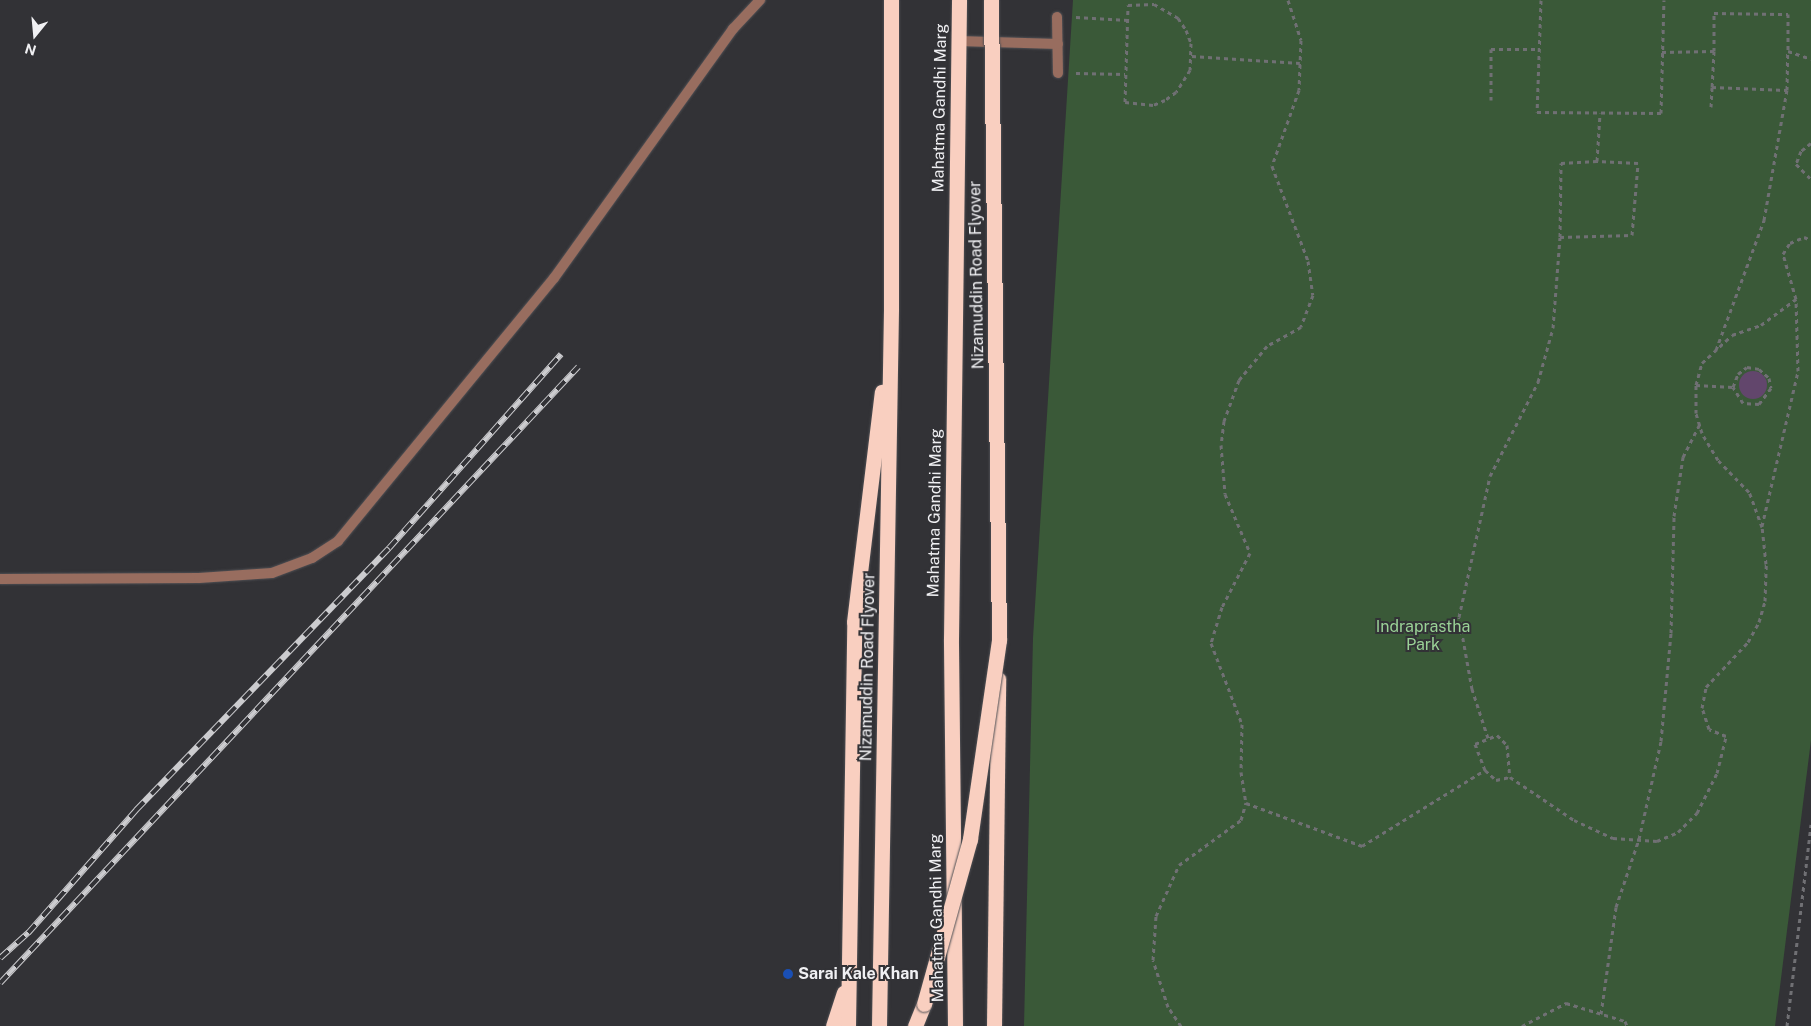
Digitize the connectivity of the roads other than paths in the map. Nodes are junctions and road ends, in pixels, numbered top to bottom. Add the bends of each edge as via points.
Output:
1 (760, 0) edge
2 (891, 0) edge
3 (959, 0) edge
4 (991, 0) edge
5 (1057, 17) road end
6 (958, 42) junction
7 (1058, 44) junction
8 (1058, 73) road end
9 (891, 308) junction
10 (0, 579) edge
11 (999, 640) junction
12 (849, 977) junction
13 (833, 1026) edge
14 (848, 1026) edge
15 (879, 1026) edge
16 (915, 1026) edge
17 (955, 1026) edge
18 (994, 1026) edge

1 - 10 street via 733,29 554,278 338,541 312,558 272,572 199,578
2 - 9 highway
3 - 6 highway, Mahatma Gandhi Marg
4 - 11 highway, Nizamuddin Road Flyover, bridge
5 - 7 street
6 - 7 street
6 - 17 highway, Mahatma Gandhi Marg via 951,639
7 - 8 street
9 - 12 highway via 854,622
9 - 15 highway, Nizamuddin Road Flyover
11 - 16 highway, bridge via 970,839
11 - 18 highway, bridge
12 - 13 highway
12 - 14 highway

